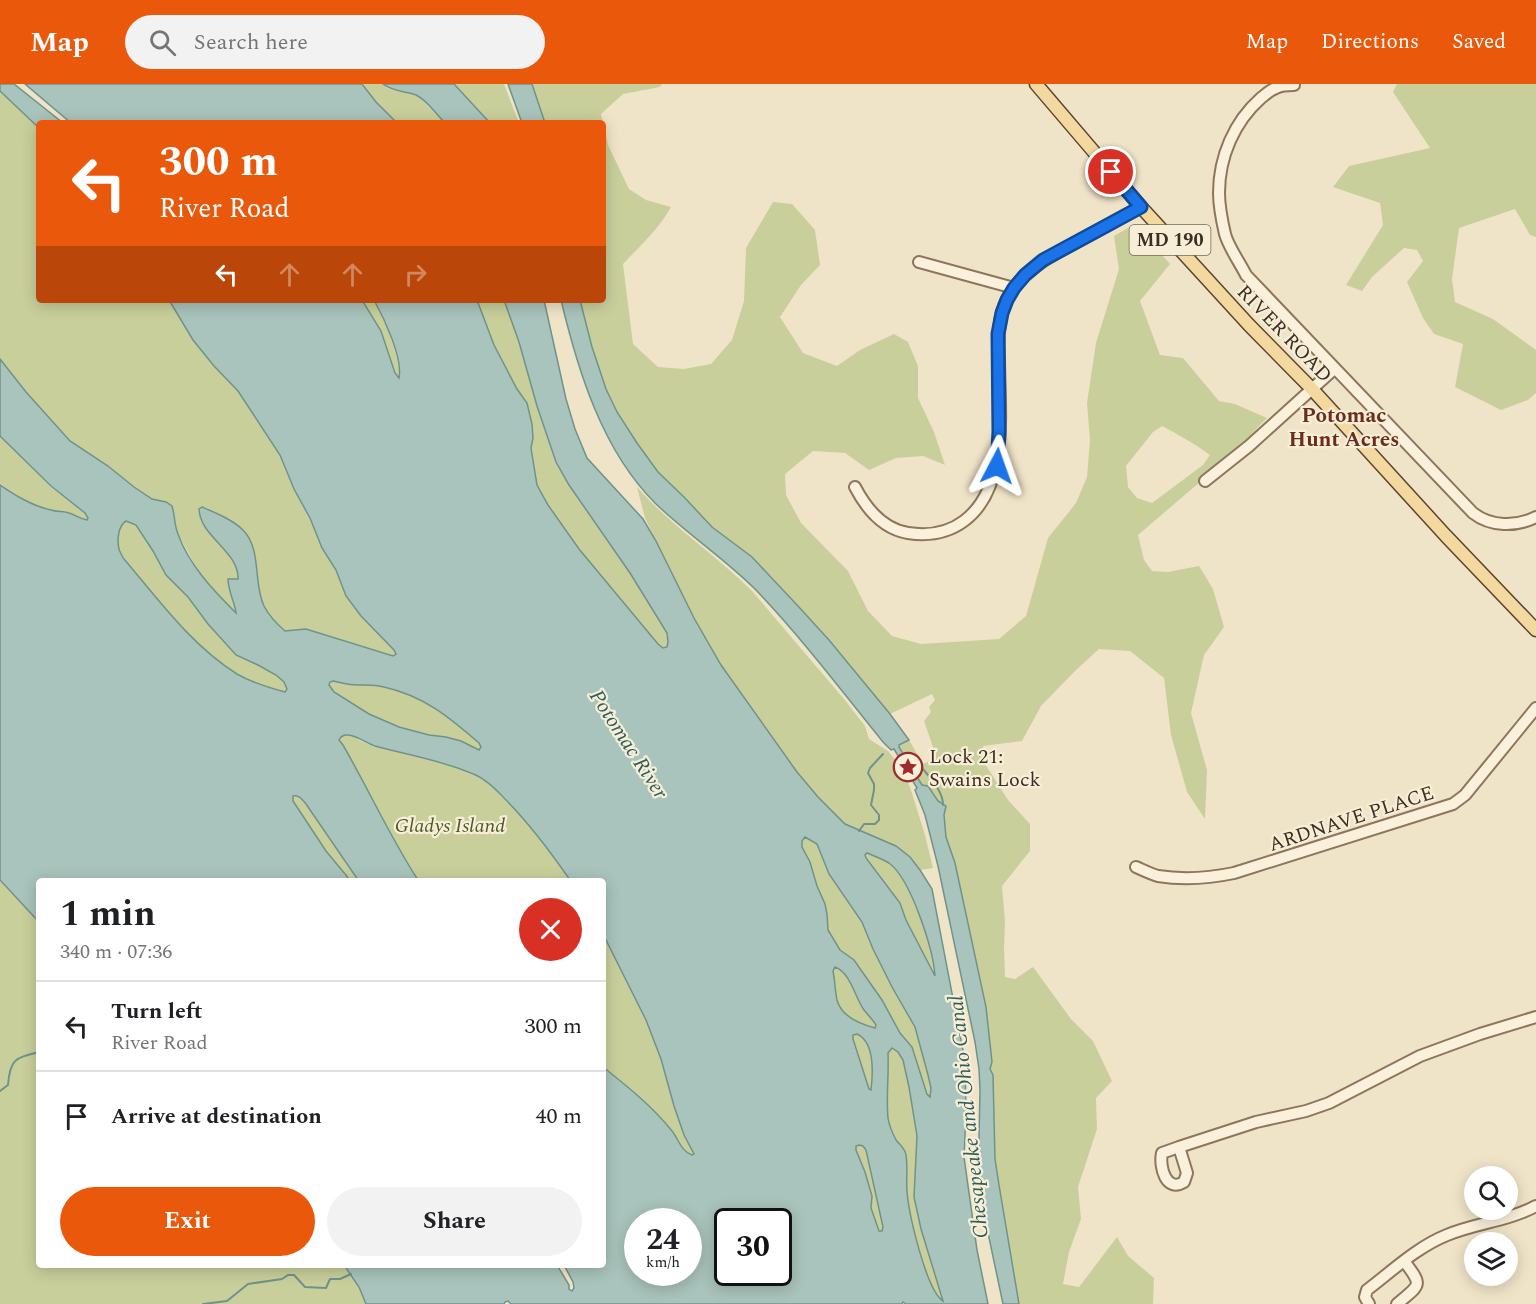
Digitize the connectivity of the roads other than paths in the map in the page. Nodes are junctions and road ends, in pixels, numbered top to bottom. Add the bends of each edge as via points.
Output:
1 (1036, 84) edge
2 (1294, 85) edge
3 (1141, 207) junction
4 (919, 262) dead end
5 (1014, 288) junction
6 (1334, 369) junction
7 (1312, 389) junction
8 (1205, 481) dead end
9 (855, 487) dead end
10 (1536, 517) edge
11 (1536, 630) edge
12 (1536, 708) edge
13 (1136, 867) dead end
14 (1536, 1017) edge
15 (1179, 1147) dead end
16 (1536, 1206) edge
17 (1404, 1261) junction
18 (1369, 1304) edge
19 (1397, 1304) edge

1 - 3 main road, RIVER ROAD / MD 190
2 - 6 street via 1270,91 1243,117 1227,148 1219,193 1226,236 1246,275
3 - 5 street via 1043,260
3 - 7 main road, RIVER ROAD / MD 190
4 - 5 street
5 - 9 street via 1002,313 998,334 997,466 990,488 972,515 940,533 895,530 871,512
6 - 7 street
6 - 10 street via 1479,518 1510,525
7 - 8 street
7 - 11 main road, RIVER ROAD / MD 190
12 - 13 street, ARDNAVE PLACE via 1465,795 1453,804 1217,877 1156,875
14 - 15 street via 1420,1056 1329,1103
16 - 17 street via 1449,1234
17 - 18 street via 1367,1290
17 - 19 street via 1417,1283

